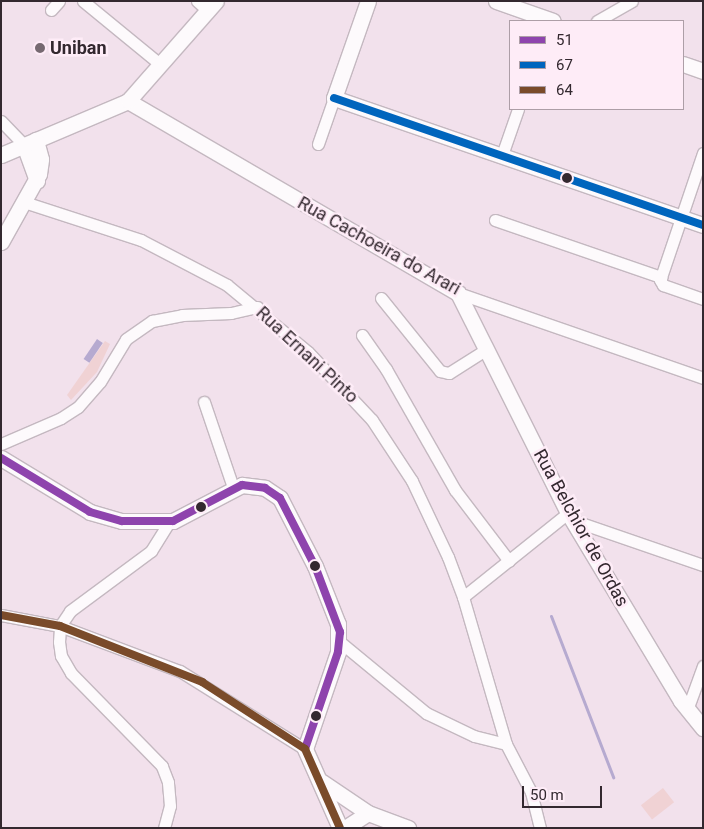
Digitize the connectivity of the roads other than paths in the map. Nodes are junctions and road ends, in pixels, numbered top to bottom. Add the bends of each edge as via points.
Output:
1 (83, 1) edge
2 (368, 1) edge
3 (496, 1) edge
4 (632, 1) edge
5 (207, 4) edge
6 (548, 20) edge
7 (599, 20) edge
8 (684, 64) edge
9 (161, 65) junction
10 (703, 71) edge
11 (334, 98) junction
12 (128, 101) junction
13 (518, 110) edge
14 (1, 120) edge
15 (30, 143) junction
16 (318, 144) dead end
17 (703, 153) edge
18 (1, 155) edge
19 (502, 155) junction
20 (24, 202) junction
21 (681, 218) junction
22 (495, 220) dead end
23 (703, 225) edge
24 (1, 242) edge
25 (661, 276) junction
26 (458, 292) junction
27 (381, 298) dead end
28 (703, 299) edge
29 (257, 307) junction
30 (362, 335) dead end
31 (487, 349) junction
32 (703, 378) edge
33 (204, 402) dead end
34 (1, 444) edge
35 (1, 458) edge
36 (233, 487) junction
37 (570, 516) junction
38 (169, 522) junction
39 (509, 561) junction
40 (703, 565) edge
41 (463, 597) junction
42 (1, 615) edge
43 (60, 626) junction
44 (340, 642) junction
45 (703, 666) edge
46 (687, 710) junction
47 (703, 728) edge
48 (506, 744) junction
49 (305, 750) junction
50 (322, 782) junction
51 (368, 814) junction
52 (164, 828) edge
53 (340, 828) edge
54 (345, 828) edge
55 (408, 828) edge
56 (540, 828) edge

1 - 9 street
2 - 11 street
3 - 6 street
4 - 7 street
5 - 9 street
8 - 10 street
9 - 12 street
11 - 16 street
11 - 19 street
12 - 15 street
12 - 26 street, Rua Cachoeira do Arari
13 - 19 street
14 - 15 street
15 - 18 street
15 - 20 street via 41,159 37,180
17 - 21 street
19 - 21 street
20 - 24 street
20 - 29 street, Rua Ernani Pinto via 141,240 227,285
21 - 23 street
21 - 25 street
22 - 25 street
25 - 28 street via 663,285
26 - 31 street, Rua Belchior de Ordas
26 - 32 street, Rua Cachoeira do Arari
27 - 31 street via 444,374
29 - 34 street via 231,313 152,320 126,339 100,382 78,406 61,418
29 - 41 street, Rua Ernani Pinto via 331,373 372,420 412,481
30 - 39 street via 386,369 455,490
31 - 37 street, Rua Belchior de Ordas
33 - 36 street
35 - 38 street via 98,515 129,522
36 - 38 street
36 - 44 street via 265,488 285,505 316,566 338,624
37 - 39 street
37 - 40 street
37 - 46 street, Rua Belchior de Ordas
38 - 43 street via 154,548 75,606
39 - 41 street
41 - 48 street, Rua Ernani Pinto
42 - 43 street
43 - 49 street via 180,671
43 - 52 street via 61,656 71,673 162,766 168,782 170,806
44 - 48 street via 426,713 474,736
44 - 49 street
45 - 46 street
46 - 47 street, Rua Belchior de Ordas
48 - 56 street, Rua Ernani Pinto via 531,792
49 - 50 street
50 - 51 street
50 - 53 street
51 - 54 street
51 - 55 street

